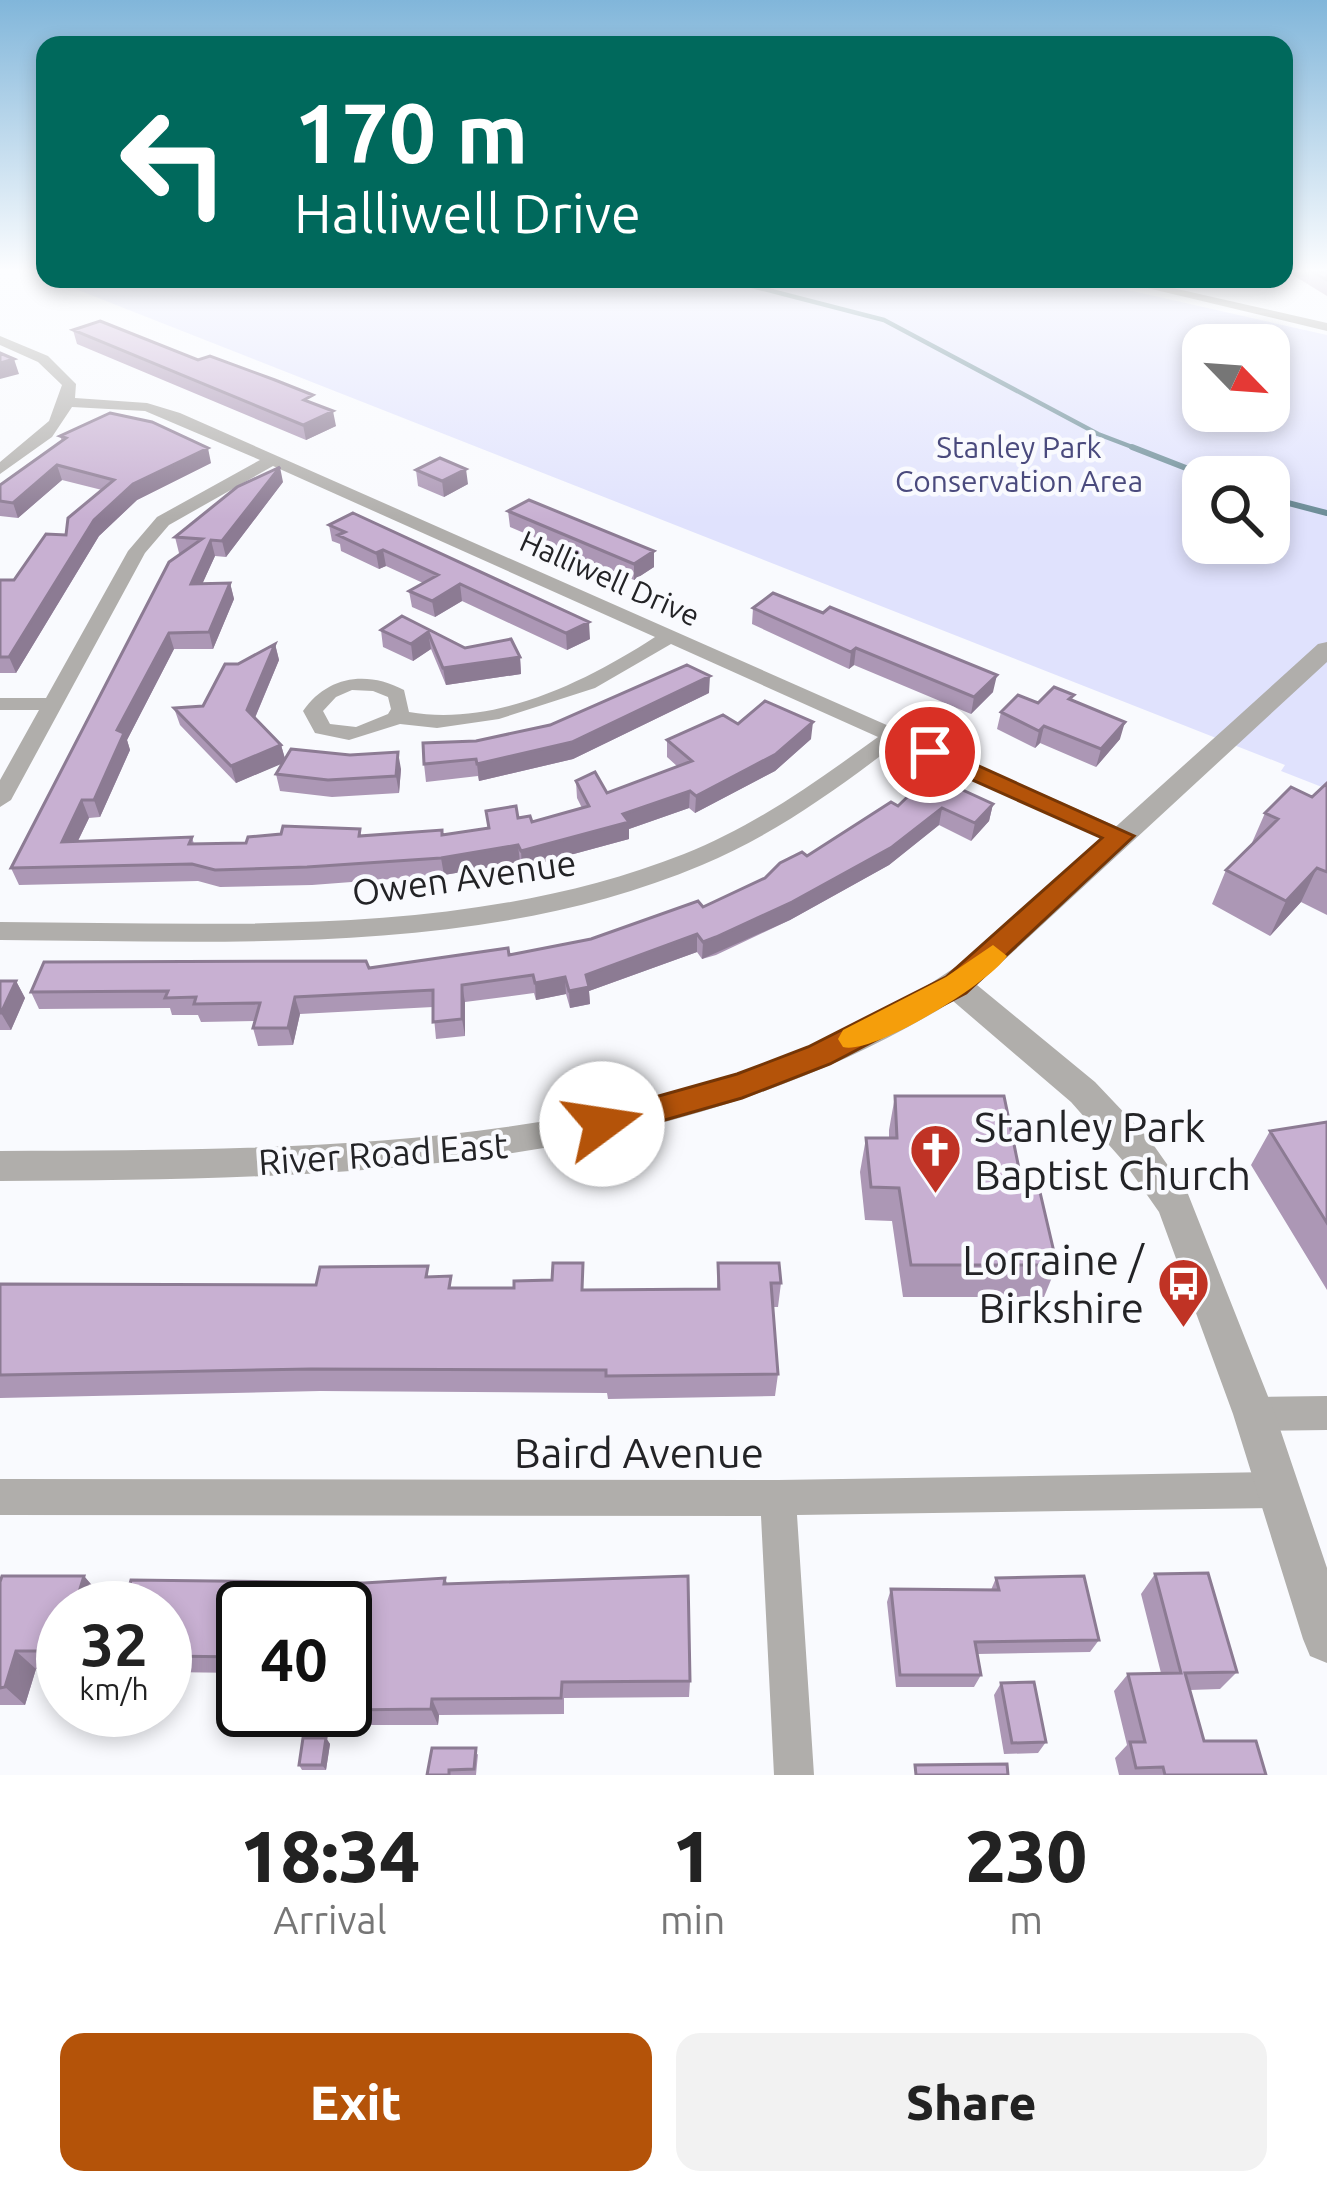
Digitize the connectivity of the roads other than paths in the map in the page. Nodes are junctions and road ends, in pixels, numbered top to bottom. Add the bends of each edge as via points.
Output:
1 (28, 355) edge
2 (69, 402) junction
3 (272, 460) junction
4 (0, 469) edge
5 (669, 637) junction
6 (1327, 649) edge
7 (0, 704) edge
8 (51, 704) junction
9 (395, 718) dead end
10 (894, 736) junction
11 (0, 800) edge
12 (1121, 836) junction
13 (0, 931) edge
14 (956, 985) junction
15 (0, 1166) edge
16 (1327, 1413) edge
17 (1254, 1414) junction
18 (1278, 1490) junction
19 (0, 1497) edge
20 (778, 1498) junction
21 (1327, 1639) edge
22 (794, 1775) edge

1 - 2 street via 58,371 69,384
2 - 3 street, Halliwell Drive via 147,406
2 - 4 street via 48,432
3 - 5 street, Halliwell Drive
3 - 8 street via 163,521 136,551
5 - 9 street via 592,683 520,709 435,722
5 - 10 street, Halliwell Drive
6 - 12 street, River Road East
7 - 8 street
8 - 11 street
10 - 12 street, Halliwell Drive
10 - 13 street, Owen Avenue via 828,790 747,838 588,898 380,929
12 - 14 street, River Road East
14 - 15 street, River Road East via 742,1085 522,1143 306,1164
14 - 17 street via 1083,1092 1175,1205
16 - 17 street
17 - 18 street
18 - 20 street, Baird Avenue
18 - 21 street
19 - 20 street, Baird Avenue
20 - 22 street

